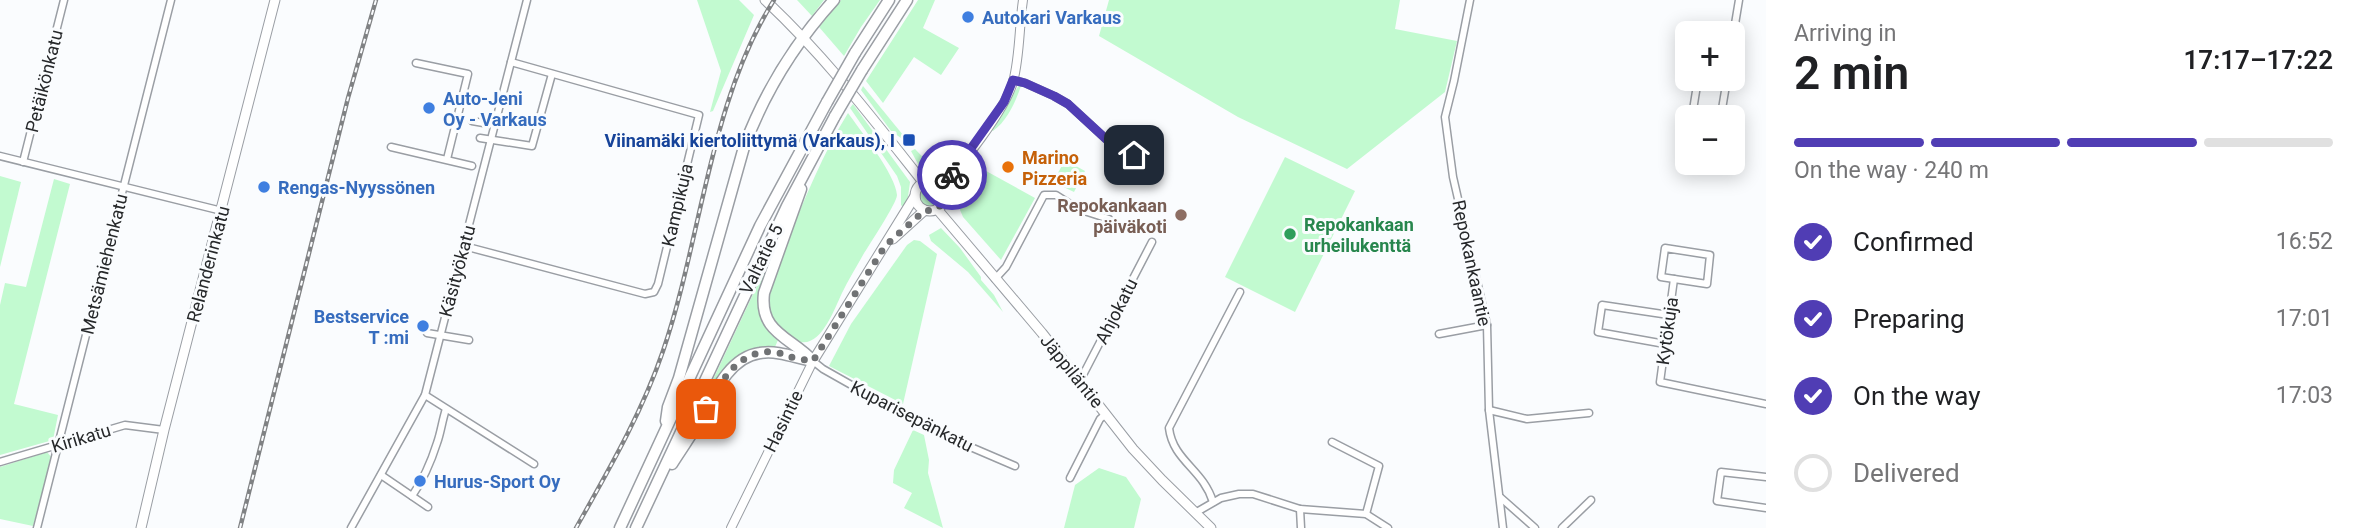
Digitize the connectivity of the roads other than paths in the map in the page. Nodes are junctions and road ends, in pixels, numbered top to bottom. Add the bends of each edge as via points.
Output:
1 (64, 0) edge
2 (171, 0) edge
3 (275, 0) edge
4 (527, 0) edge
5 (765, 0) edge
6 (835, 0) edge
7 (889, 0) edge
8 (907, 0) edge
9 (1023, 0) edge
10 (1470, 0) edge
11 (1739, 0) edge
12 (1736, 21) edge
13 (803, 35) junction
14 (416, 62) dead end
15 (511, 62) junction
16 (552, 74) junction
17 (1013, 80) junction
18 (1696, 91) edge
19 (1725, 91) edge
20 (472, 121) dead end
21 (495, 125) junction
22 (480, 138) dead end
23 (491, 140) junction
24 (391, 147) dead end
25 (0, 156) edge
26 (447, 159) junction
27 (23, 162) junction
28 (810, 163) junction
29 (472, 166) dead end
30 (1158, 167) dead end
31 (923, 182) junction
32 (940, 186) junction
33 (123, 187) junction
34 (915, 196) junction
35 (937, 209) junction
36 (925, 210) junction
37 (222, 211) junction
38 (1109, 219) dead end
39 (1152, 242) dead end
40 (464, 246) junction
41 (885, 246) junction
42 (995, 279) junction
43 (1674, 279) junction
44 (1240, 292) dead end
45 (1669, 315) junction
46 (1487, 325) junction
47 (427, 333) dead end
48 (1439, 334) dead end
49 (440, 335) junction
50 (469, 340) dead end
51 (1665, 344) junction
52 (813, 361) junction
53 (1079, 379) junction
54 (425, 396) junction
55 (1766, 404) edge
56 (446, 409) junction
57 (1489, 410) junction
58 (1589, 413) dead end
59 (1106, 414) junction
60 (164, 430) junction
61 (664, 435) junction
62 (1332, 442) dead end
63 (58, 445) junction
64 (0, 462) edge
65 (534, 464) dead end
66 (1014, 466) dead end
67 (381, 475) junction
68 (1766, 477) edge
69 (1070, 478) dead end
70 (412, 496) junction
71 (1500, 497) junction
72 (650, 498) junction
73 (1591, 500) dead end
74 (1213, 502) junction
75 (428, 507) dead end
76 (1300, 509) junction
77 (1766, 509) edge
78 (1195, 513) junction
79 (1366, 514) junction
80 (37, 528) edge
81 (141, 528) edge
82 (351, 528) edge
83 (620, 528) edge
84 (636, 528) edge
85 (730, 528) edge
86 (1211, 528) edge
87 (1301, 528) edge
88 (1388, 528) edge
89 (1503, 528) edge
90 (1535, 528) edge
91 (1562, 528) edge

1 - 27 street, Petäikönkatu
2 - 33 street, Metsämiehenkatu
3 - 37 main road, Relanderinkatu
4 - 15 street, Käsityökatu
5 - 13 main road
6 - 13 highway
7 - 61 highway, Valtatie 5, bridge via 827,102 761,226
8 - 28 highway, Valtatie 5, bridge
9 - 17 street
10 - 46 street, Repokankaantie via 1445,117 1453,177
11 - 12 street
13 - 31 main road
13 - 61 highway via 771,84 744,147 668,407
14 - 26 street via 468,75
15 - 16 street, Kampikuja
15 - 21 street, Käsityökatu
16 - 23 street via 532,146
16 - 40 street, Kampikuja via 699,115 654,292 645,294
17 - 30 street via 1068,104 1106,139
17 - 32 street via 992,120
18 - 19 street via 1693,110 1721,115
20 - 21 street
21 - 23 street, Käsityökatu
22 - 23 street
23 - 40 street, Käsityökatu
24 - 26 street
25 - 27 street
26 - 29 street
27 - 33 street
28 - 52 highway via 763,302 774,330
28 - 72 highway, Valtatie 5
31 - 32 main road
31 - 34 main road
32 - 35 main road via 944,197
33 - 37 street
33 - 63 street, Metsämiehenkatu
34 - 36 main road
34 - 41 main road, Hasintie
35 - 36 main road
35 - 42 main road, Jäppiläntie
36 - 41 main road, Hasintie
37 - 60 main road, Relanderinkatu
38 - 42 street via 1047,194
39 - 53 street, Ahjokatu
40 - 49 street, Käsityökatu
41 - 52 main road, Hasintie
42 - 53 main road, Jäppiläntie
43 - 43 street via 1707,284 1710,255 1665,248 1661,277
43 - 45 street, Kytökuja
44 - 74 street via 1169,428 1170,441 1208,487
45 - 51 street, Kytökuja
45 - 51 street via 1602,305 1598,332
46 - 48 street
46 - 57 street, Repokankaantie
47 - 49 street
49 - 50 street
49 - 54 street, Käsityökatu
51 - 55 street, Kytökuja via 1660,382
52 - 66 street, Kuparisepänkatu via 931,430
52 - 72 highway via 767,352 739,361
52 - 85 street, Hasintie
53 - 59 main road, Jäppiläntie
54 - 56 street
54 - 67 street, Käsityökatu
56 - 65 street
56 - 70 street via 434,451
57 - 58 street via 1527,419
57 - 71 street, Repokankaantie
59 - 69 street
59 - 78 main road, Jäppiläntie
60 - 63 street, Kirikatu via 125,425
60 - 81 main road, Relanderinkatu
61 - 83 highway, Valtatie 5
62 - 79 street via 1379,466
63 - 64 street, Kirikatu
63 - 80 street, Metsämiehenkatu
67 - 70 street
67 - 82 street, Käsityökatu
68 - 77 street via 1721,472 1717,501
70 - 75 street
71 - 89 street, Repokankaantie
71 - 90 street
72 - 84 highway, Valtatie 5
73 - 91 street
74 - 76 street via 1253,494
74 - 78 street
76 - 79 street
76 - 87 street
78 - 86 main road, Jäppiläntie
79 - 88 street

